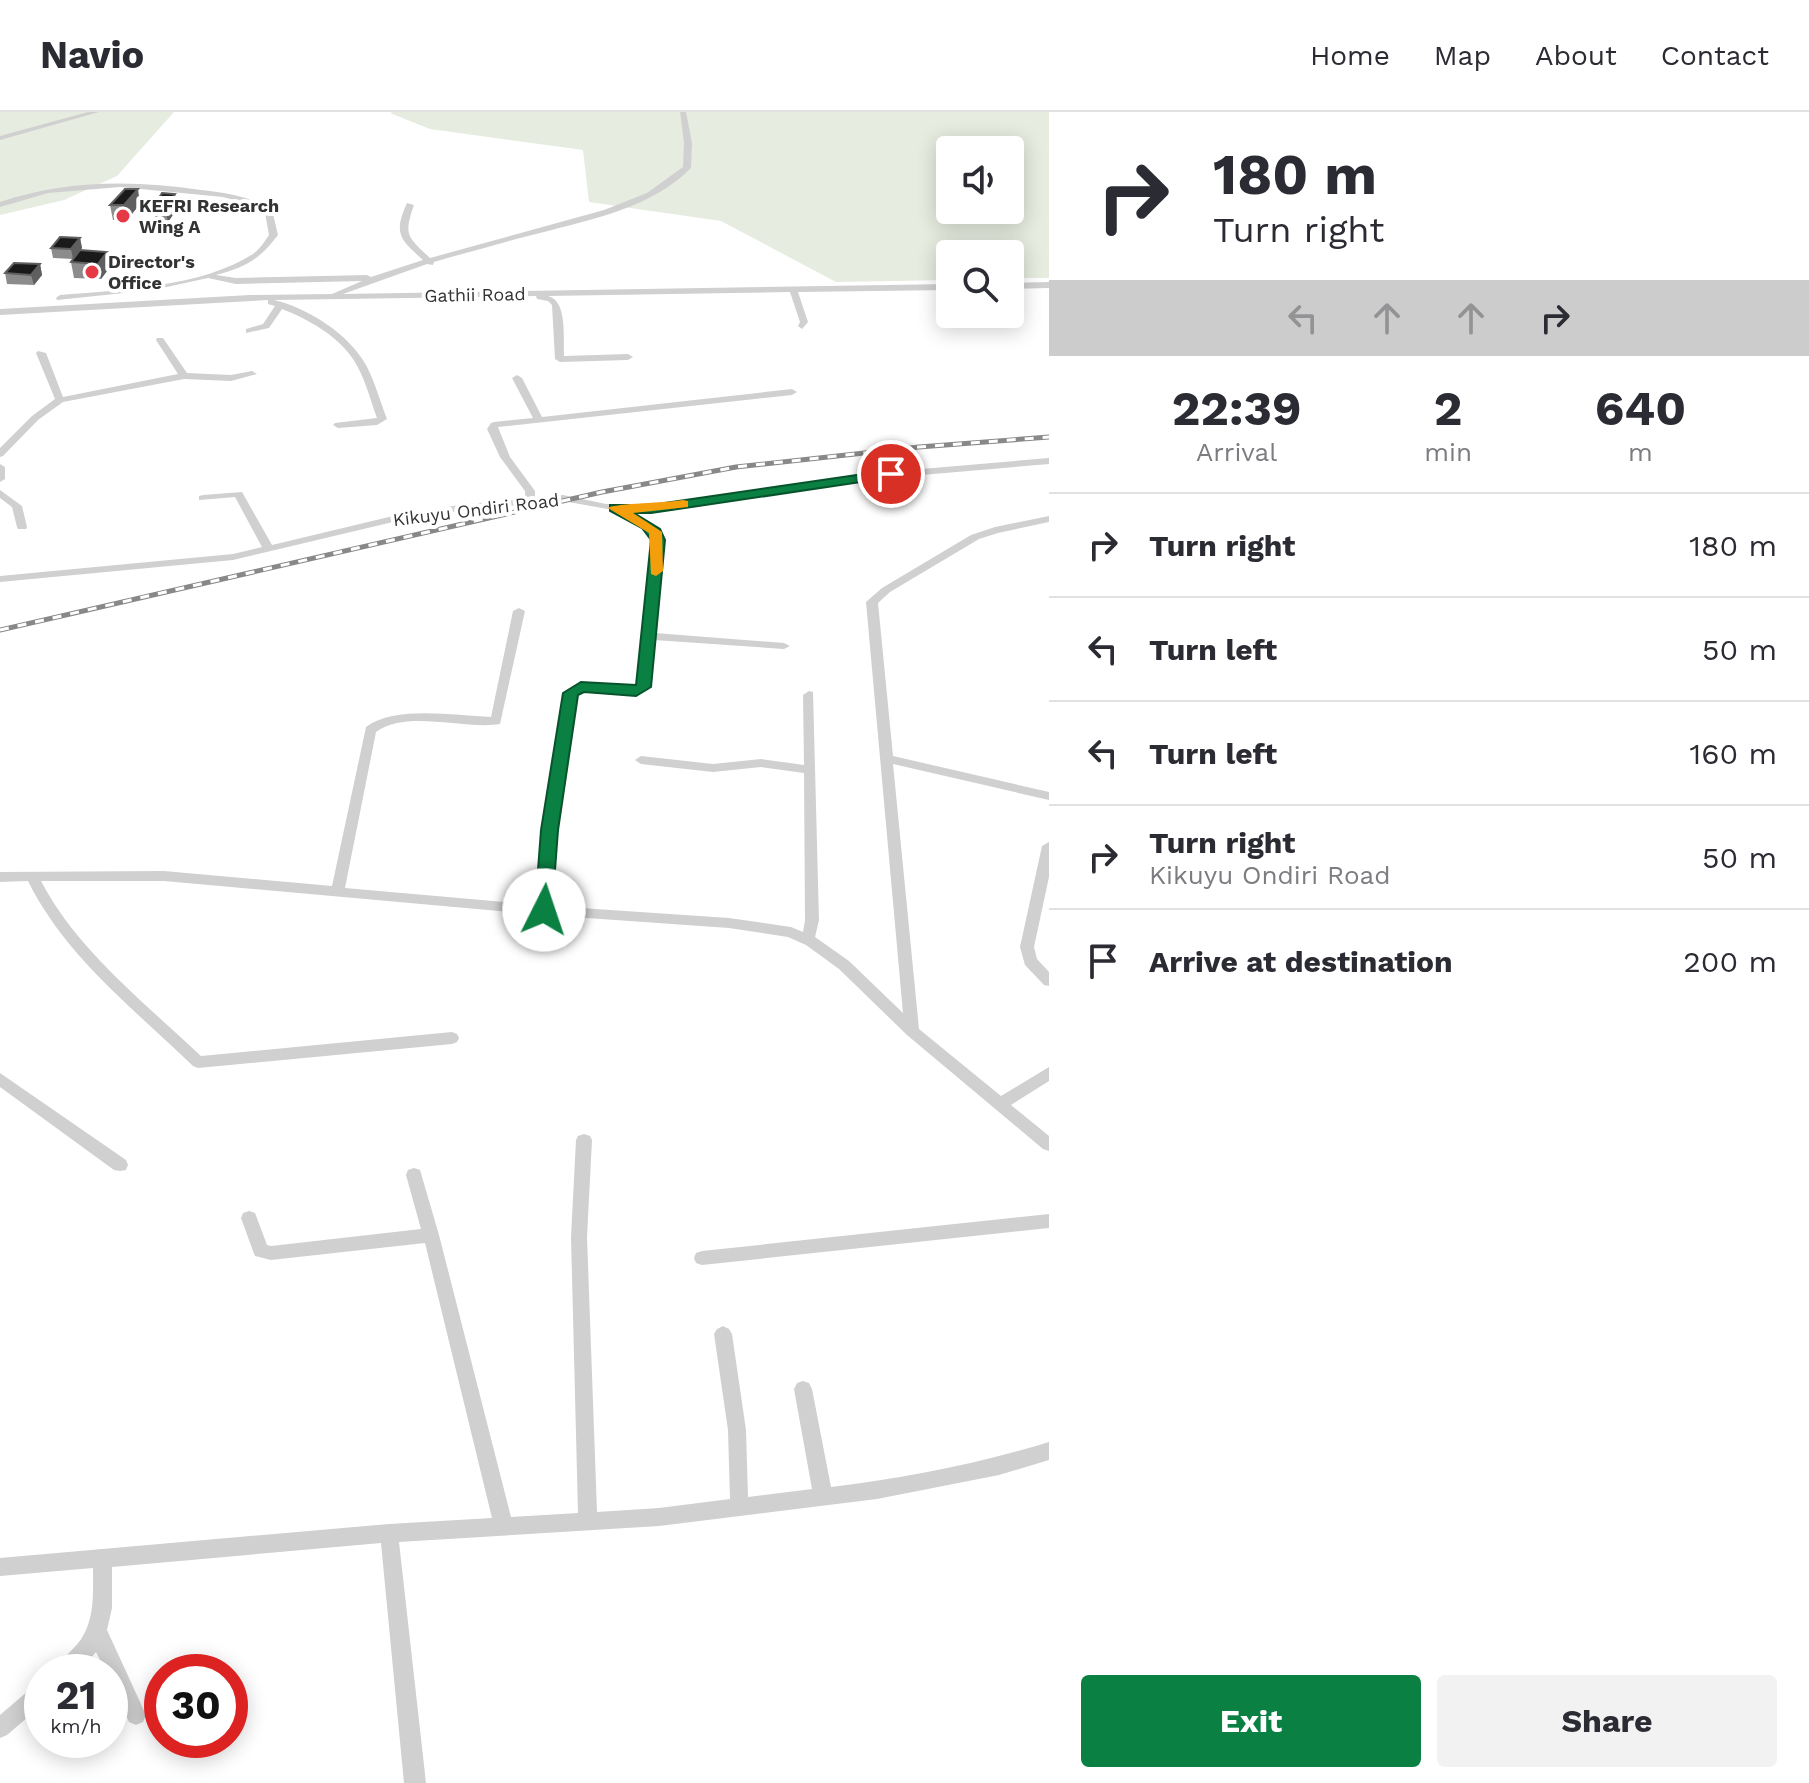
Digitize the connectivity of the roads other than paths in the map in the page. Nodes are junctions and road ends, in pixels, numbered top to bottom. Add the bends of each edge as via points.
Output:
1 (96, 112) edge
2 (683, 112) edge
3 (0, 138) edge
4 (0, 205) edge
5 (410, 205) dead end
6 (430, 263) junction
7 (208, 276) junction
8 (380, 277) junction
9 (1049, 285) edge
10 (1024, 286) edge
11 (936, 287) edge
12 (793, 289) junction
13 (516, 294) junction
14 (329, 297) junction
15 (250, 298) junction
16 (281, 304) junction
17 (0, 309) edge
18 (802, 326) dead end
19 (249, 331) dead end
20 (160, 340) dead end
21 (41, 353) dead end
22 (628, 357) dead end
23 (252, 374) dead end
24 (184, 376) junction
25 (517, 378) dead end
26 (792, 392) dead end
27 (60, 400) junction
28 (538, 419) junction
29 (338, 425) dead end
30 (0, 454) edge
31 (1049, 461) edge
32 (0, 467) edge
33 (0, 479) edge
34 (0, 493) edge
35 (203, 498) dead end
36 (523, 502) junction
37 (615, 508) junction
38 (1049, 519) edge
39 (22, 527) dead end
40 (269, 549) junction
41 (0, 579) edge
42 (519, 611) dead end
43 (649, 636) junction
44 (784, 646) dead end
45 (809, 695) dead end
46 (885, 758) junction
47 (641, 760) dead end
48 (810, 770) junction
49 (1049, 796) edge
50 (1049, 846) edge
51 (32, 876) junction
52 (0, 877) edge
53 (338, 890) junction
54 (544, 910) junction
55 (808, 939) junction
56 (1049, 981) edge
57 (912, 1031) junction
58 (452, 1038) dead end
59 (1049, 1073) edge
60 (0, 1079) edge
61 (1002, 1103) junction
62 (584, 1140) dead end
63 (1049, 1145) edge
64 (120, 1165) dead end
65 (414, 1175) dead end
66 (249, 1218) dead end
67 (1049, 1221) edge
68 (431, 1235) junction
69 (702, 1258) dead end
70 (723, 1334) dead end
71 (803, 1389) dead end
72 (1049, 1451) edge
73 (823, 1496) junction
74 (739, 1506) junction
75 (588, 1521) junction
76 (504, 1527) junction
77 (389, 1533) junction
78 (102, 1558) junction
79 (0, 1567) edge
80 (97, 1631) junction
81 (82, 1654) edge
82 (24, 1707) edge
83 (136, 1715) dead end
84 (0, 1728) edge
85 (415, 1783) edge

1 - 3 street
2 - 6 street via 687,168 660,186 600,213
4 - 7 street via 47,190 109,183 231,197 269,212 275,233 267,246 246,262
5 - 6 street via 405,240
6 - 8 street
7 - 8 street via 236,281
7 - 17 street
8 - 14 street
9 - 10 street
11 - 12 street, Gathii Road
12 - 13 street, Gathii Road
12 - 18 street
13 - 14 street, Gathii Road
13 - 22 street via 554,301 561,360
14 - 15 street, Gathii Road
15 - 16 street
15 - 17 street, Gathii Road
16 - 19 street via 266,326
16 - 29 street via 350,349 361,365 382,419
20 - 24 street
21 - 27 street
23 - 24 street
24 - 27 street
25 - 28 street
26 - 28 street
27 - 30 street
28 - 36 street via 492,427 505,457 530,491
31 - 37 street, Kikuyu Ondiri Road via 863,477 651,509
32 - 33 street
34 - 39 street via 17,506
35 - 40 street via 238,494
36 - 37 street, Kikuyu Ondiri Road via 563,498
36 - 40 street, Kikuyu Ondiri Road via 393,519
37 - 43 street via 647,525 658,540
38 - 46 street via 975,537 872,602
40 - 41 street, Kikuyu Ondiri Road via 177,564
42 - 53 street via 496,721 393,719 370,730
43 - 44 street
43 - 54 street via 643,690 581,687 571,693
45 - 48 street
46 - 49 street
46 - 57 street
47 - 48 street via 713,768 761,763
48 - 55 street
50 - 56 street via 1027,947 1030,961
51 - 52 street
51 - 53 street via 164,876
51 - 58 street via 77,946 198,1062
53 - 54 street
54 - 55 street via 754,925
55 - 57 street via 844,965
57 - 61 street
59 - 61 street
60 - 64 street
61 - 63 street
62 - 75 street via 579,1237
65 - 68 street
66 - 68 street via 261,1251 271,1253
67 - 69 street
68 - 76 street
70 - 74 street via 737,1430
71 - 73 street
72 - 73 street via 958,1475
73 - 74 street
74 - 75 street
75 - 76 street
76 - 77 street
77 - 78 street
77 - 85 street
78 - 79 street
78 - 80 street via 104,1612
80 - 81 street
80 - 83 street
82 - 84 street

